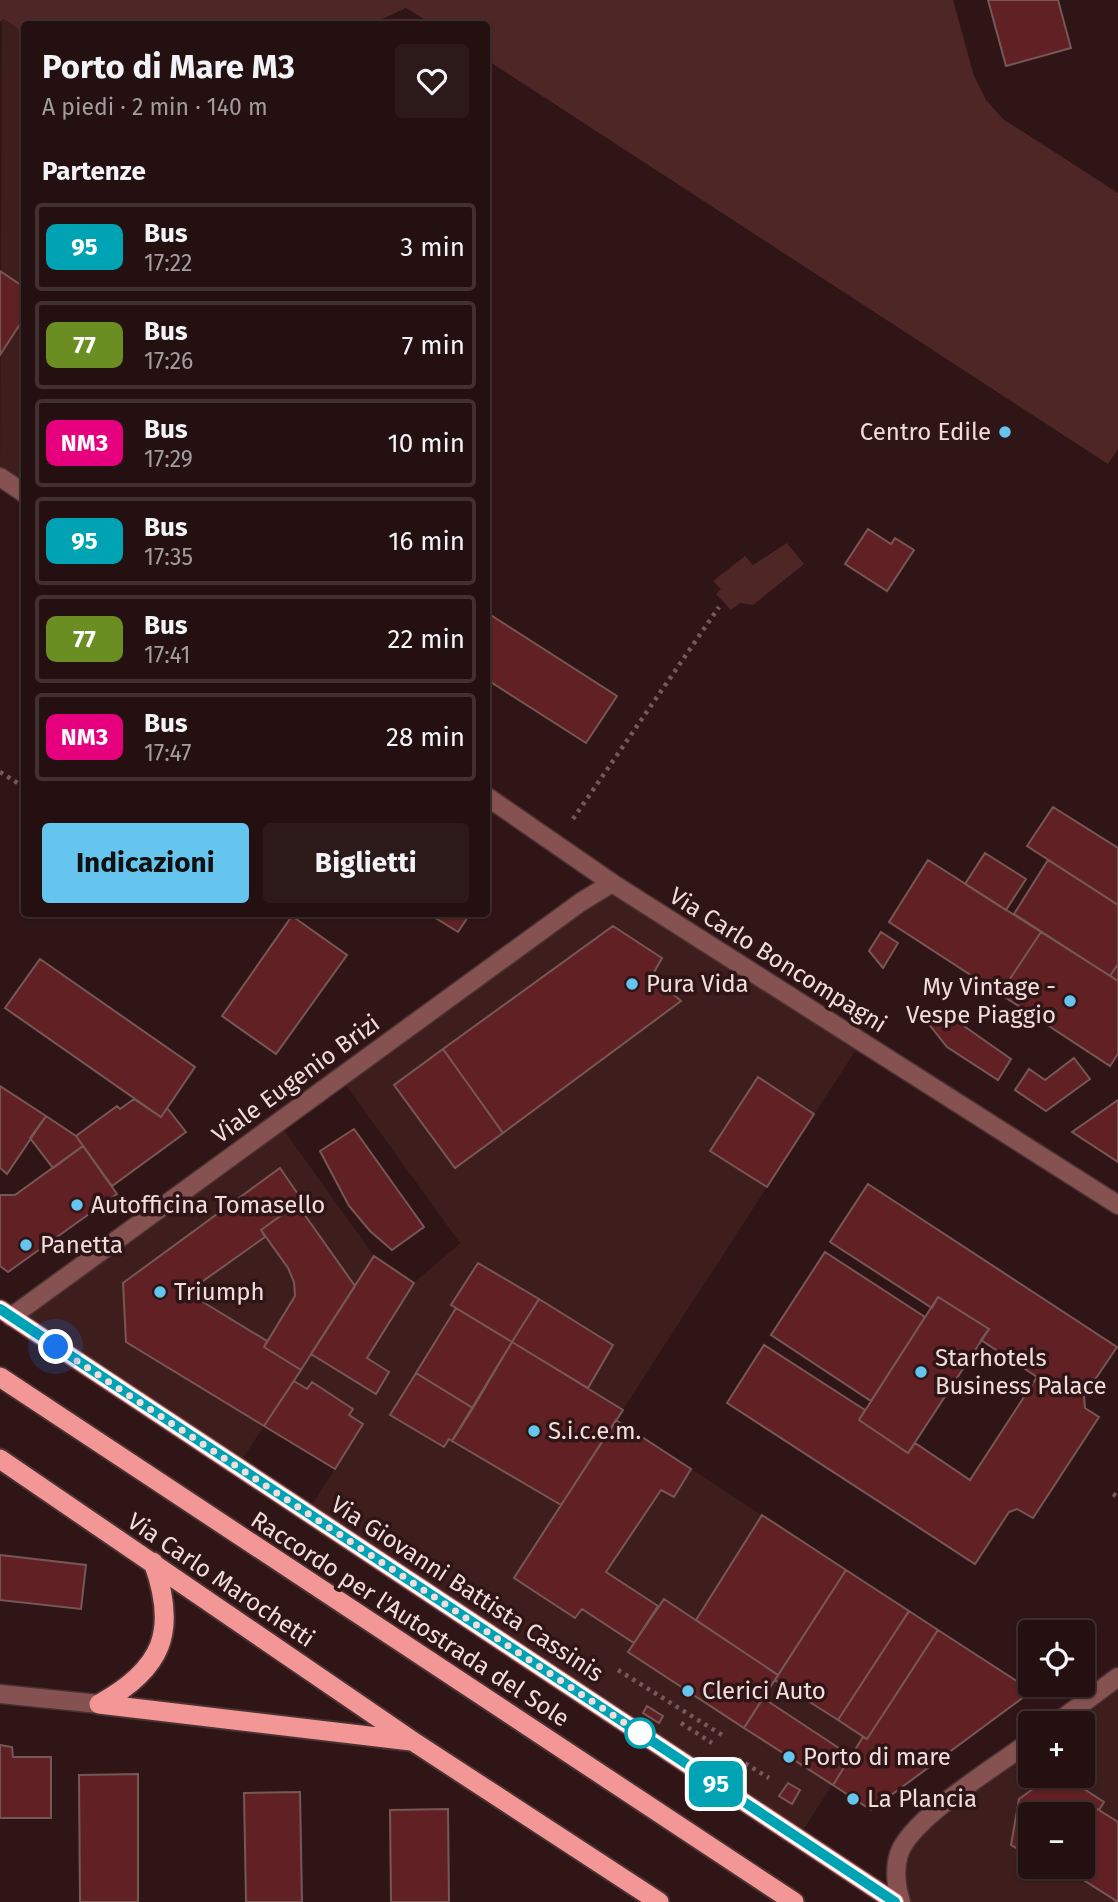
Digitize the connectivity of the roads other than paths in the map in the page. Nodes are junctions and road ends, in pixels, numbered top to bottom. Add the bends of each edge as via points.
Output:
1 (0, 477) edge
2 (21, 491) edge
3 (490, 799) edge
4 (612, 883) junction
5 (1118, 1206) edge
6 (6, 1313) edge
7 (0, 1377) edge
8 (0, 1459) edge
9 (153, 1562) junction
10 (1118, 1677) edge
11 (0, 1693) edge
12 (99, 1704) junction
13 (1072, 1711) edge
14 (414, 1742) junction
15 (1018, 1751) edge
16 (644, 1895) edge
17 (659, 1902) edge
18 (794, 1902) edge
19 (895, 1902) edge
20 (901, 1902) edge

1 - 2 street
3 - 4 street, Via Carlo Boncompagni
4 - 5 street, Via Carlo Boncompagni
4 - 6 street, Viale Eugenio Brizi
6 - 19 main road, Via Giovanni Battista Cassinis
7 - 18 highway, Raccordo per l'Autostrada del Sole
8 - 9 highway, Via Carlo Marochetti
9 - 12 highway via 165,1606 158,1648 130,1687
9 - 14 highway, Via Carlo Marochetti
10 - 13 street
11 - 12 street
12 - 14 highway
14 - 16 highway
15 - 20 street via 916,1828 898,1857
16 - 17 highway

